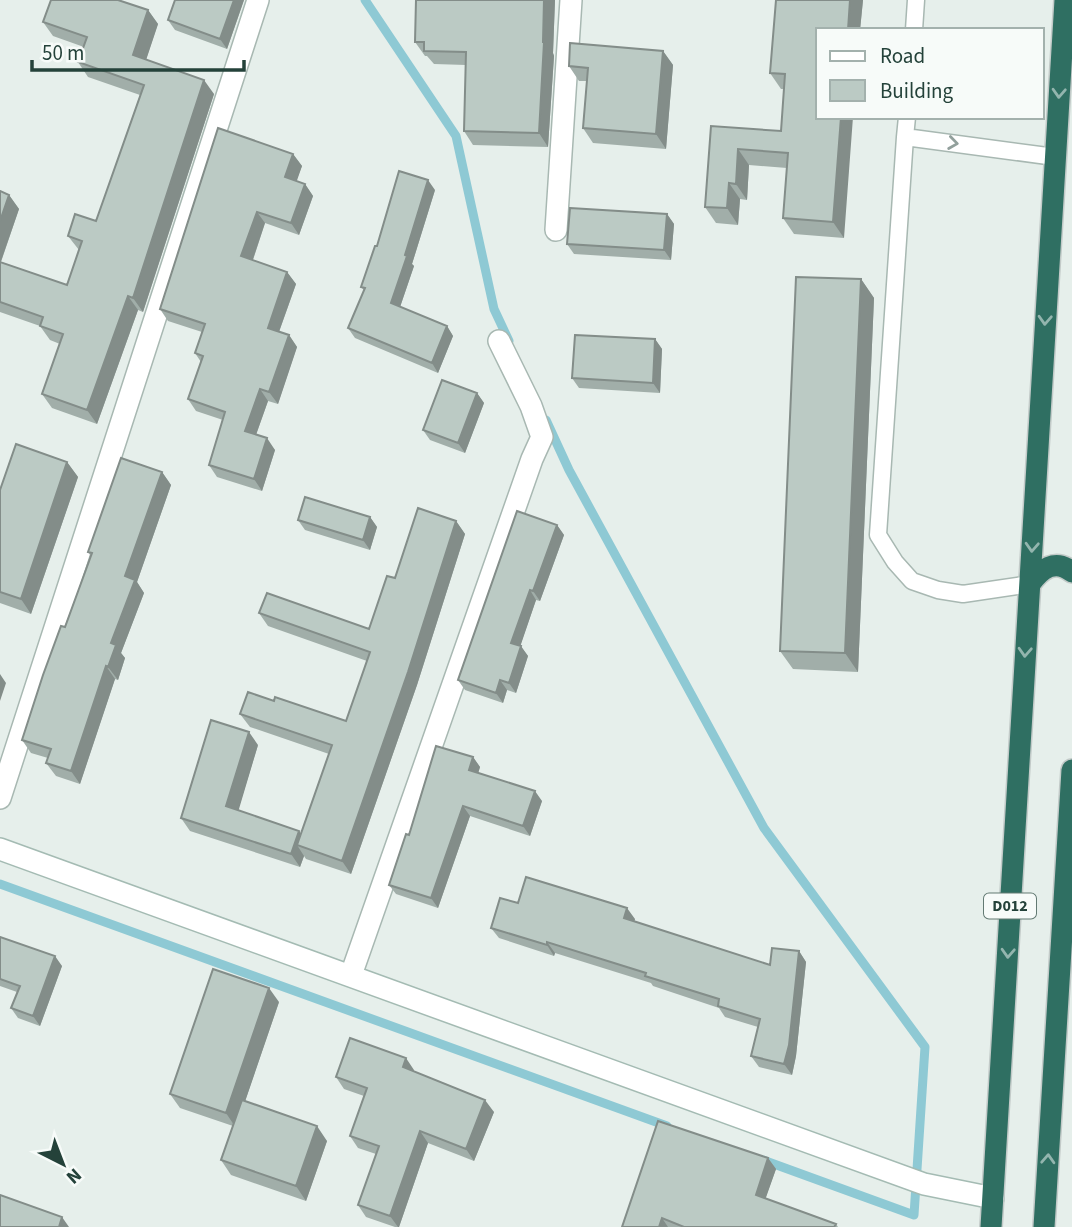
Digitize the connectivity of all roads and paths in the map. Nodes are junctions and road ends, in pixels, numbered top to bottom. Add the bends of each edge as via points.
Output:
1 (258, 0) edge
2 (571, 0) edge
3 (916, 0) edge
4 (1065, 0) edge
5 (914, 28) edge
6 (907, 119) edge
7 (905, 137) junction
8 (1055, 157) junction
9 (556, 230) dead end
10 (499, 341) dead end
11 (1072, 572) edge
12 (1030, 584) junction
13 (1072, 770) edge
14 (0, 798) edge
15 (0, 849) edge
16 (351, 975) junction
17 (993, 1198) junction
18 (991, 1227) edge
19 (1044, 1227) edge

1 - 14 street
2 - 9 street
3 - 5 lane
4 -> 8 highway, D012
6 - 7 lane
7 -> 8 lane
7 - 12 lane via 878,535 912,581 938,590 963,594
8 -> 12 highway, D012
10 - 16 street via 542,437
11 - 12 highway via 1060,565 1050,566
12 -> 17 highway, D012
19 -> 13 highway
15 - 16 street
16 - 17 street via 914,1180
17 - 18 highway, D012

